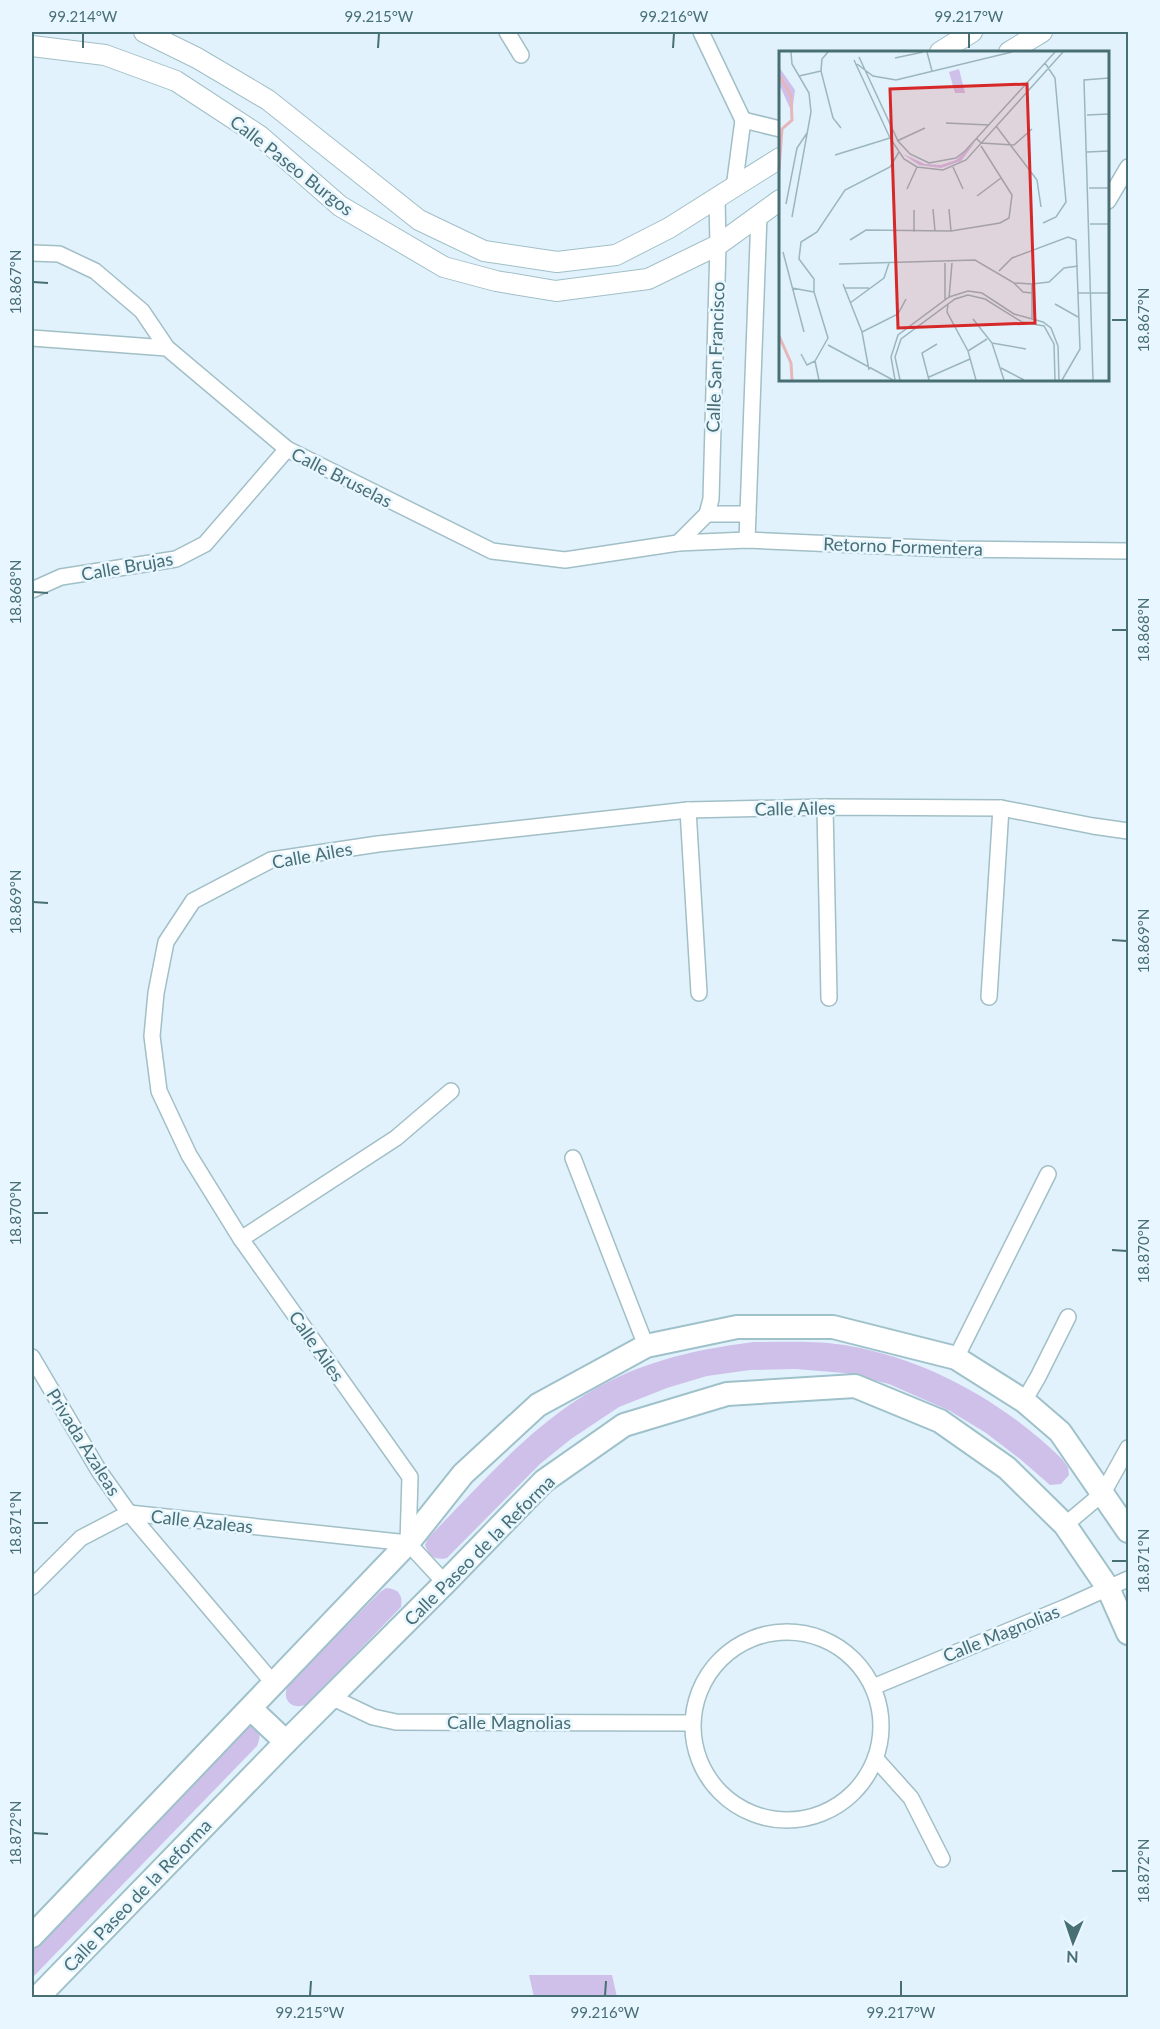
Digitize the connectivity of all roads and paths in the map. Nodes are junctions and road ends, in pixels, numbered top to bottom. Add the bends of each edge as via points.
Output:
1 (144, 32) edge
2 (507, 32) edge
3 (701, 32) edge
4 (972, 32) edge
5 (1041, 32) edge
6 (32, 46) edge
7 (942, 51) edge
8 (1011, 51) edge
9 (521, 55) dead end
10 (743, 120) junction
11 (779, 129) edge
12 (778, 165) edge
13 (1128, 166) edge
14 (734, 188) junction
15 (1109, 198) edge
16 (717, 199) junction
17 (779, 201) edge
18 (759, 215) junction
19 (718, 244) junction
20 (32, 253) edge
21 (32, 338) edge
22 (167, 348) junction
23 (287, 449) junction
24 (707, 514) junction
25 (748, 514) junction
26 (747, 540) junction
27 (678, 543) junction
28 (1128, 551) edge
29 (32, 590) edge
30 (825, 807) junction
31 (1001, 808) junction
32 (688, 810) junction
33 (1128, 831) edge
34 (699, 993) dead end
35 (989, 997) dead end
36 (829, 998) dead end
37 (451, 1091) dead end
38 (573, 1158) dead end
39 (1047, 1174) dead end
40 (241, 1239) junction
41 (1068, 1317) dead end
42 (646, 1346) junction
43 (32, 1357) edge
44 (956, 1358) junction
45 (1024, 1401) junction
46 (1128, 1448) edge
47 (1103, 1493) junction
48 (129, 1513) junction
49 (1065, 1525) junction
50 (1128, 1531) edge
51 (408, 1544) junction
52 (1128, 1579) edge
53 (445, 1584) junction
54 (32, 1587) edge
55 (1108, 1588) junction
56 (1128, 1633) edge
57 (274, 1684) junction
58 (873, 1687) junction
59 (331, 1697) junction
60 (251, 1708) junction
61 (692, 1723) junction
62 (286, 1742) junction
63 (876, 1759) junction
64 (942, 1859) dead end
65 (32, 1936) edge
66 (37, 1998) edge

1 - 16 street, Calle Paseo Burgos via 268,100 419,220 484,251 557,262 616,255
2 - 9 street
3 - 10 street
4 - 7 street
5 - 8 street
6 - 19 street, Calle Paseo Burgos via 105,55 176,81 260,136 340,206 444,267 556,291 648,279
10 - 11 street
10 - 14 street
12 - 14 street, Calle Paseo Burgos
13 - 15 street
14 - 16 street, Calle Paseo Burgos
16 - 19 street, Calle San Francisco
17 - 18 street, Calle Paseo Burgos
18 - 19 street, Calle Paseo Burgos
18 - 25 street
19 - 24 street, Calle San Francisco via 711,499
20 - 22 street, Calle Bruselas via 59,254 95,271 142,311
21 - 22 street
22 - 23 street, Calle Bruselas
23 - 27 street, Calle Bruselas via 492,551 566,560
23 - 29 street, Calle Brujas via 205,544 176,559 61,577
24 - 25 street
24 - 27 street
25 - 26 street
26 - 27 street, Retorno Formentera
26 - 28 street, Retorno Formentera via 950,549
30 - 31 street, Calle Ailes
30 - 32 street, Calle Ailes
30 - 36 street
31 - 33 street, Calle Ailes
31 - 35 street
32 - 34 street
32 - 40 street, Calle Ailes via 378,844 271,860 193,901 166,942 156,993 152,1036 159,1090 189,1155
37 - 40 street via 396,1138
38 - 42 street
39 - 44 street
40 - 51 street, Calle Ailes via 410,1477
41 - 45 street
42 - 44 main road via 736,1327 833,1327
42 - 51 main road via 538,1405 463,1474
43 - 48 street, Privada Azaleas via 99,1471
44 - 45 main road
45 - 47 main road via 1060,1432
46 - 47 street
47 - 49 street
47 - 50 main road
48 - 51 street, Calle Azaleas
48 - 54 street, Privada Azaleas via 81,1538
48 - 57 street, Calle Azaleas
49 - 53 main road, Calle Paseo de la Reforma via 1007,1468 940,1421 855,1386 726,1394 624,1425 544,1481
49 - 55 main road, Calle Paseo de la Reforma
51 - 53 street
51 - 57 main road
52 - 55 street, Calle Magnolias
53 - 59 main road, Calle Paseo de la Reforma
55 - 56 main road, Calle Paseo de la Reforma
55 - 58 street, Calle Magnolias
57 - 60 main road
58 - 61 street via 857,1663 836,1645 810,1634 782,1632 754,1637 730,1651 710,1671 697,1696
58 - 63 street via 880,1713
59 - 61 street, Calle Magnolias via 373,1718 396,1722
59 - 62 main road, Calle Paseo de la Reforma
60 - 62 main road
60 - 65 main road
61 - 63 street via 696,1751 708,1777 726,1798 750,1812 778,1819 806,1818 832,1808 855,1791
62 - 66 main road, Calle Paseo de la Reforma
63 - 64 street via 910,1798

